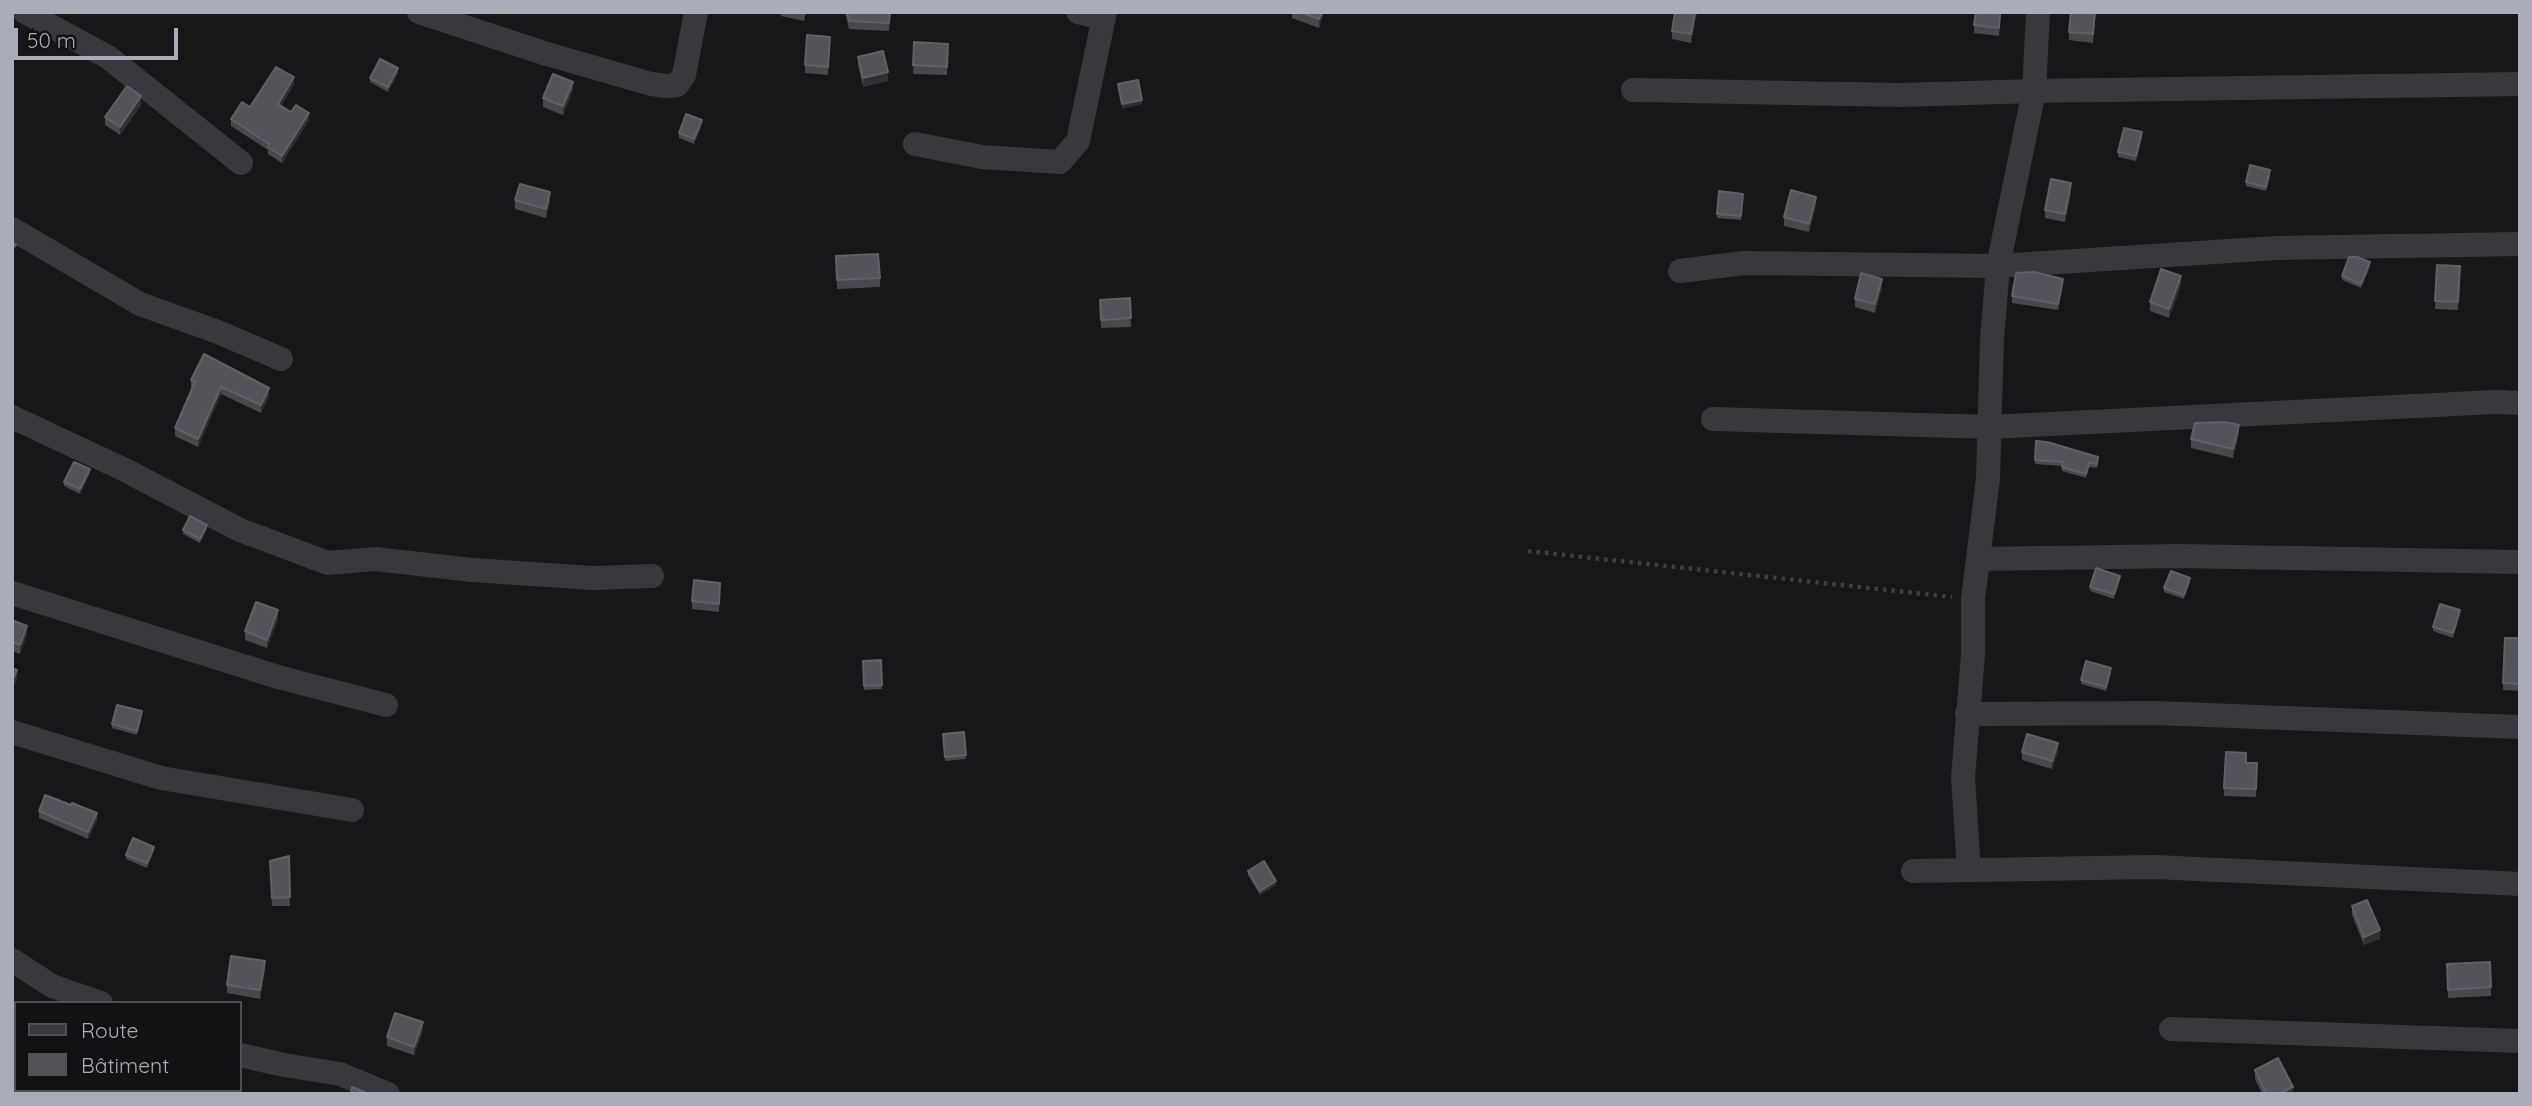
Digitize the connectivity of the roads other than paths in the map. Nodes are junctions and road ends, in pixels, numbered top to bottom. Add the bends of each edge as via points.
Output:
1 (25, 12) edge
2 (419, 12) edge
3 (696, 12) edge
4 (1078, 12) edge
5 (2038, 12) edge
6 (1104, 15) edge
7 (2520, 84) edge
8 (1633, 90) dead end
9 (2034, 91) junction
10 (915, 144) dead end
11 (241, 163) dead end
12 (12, 229) edge
13 (2520, 244) edge
14 (1998, 266) junction
15 (1680, 271) dead end
16 (281, 359) dead end
17 (2520, 403) edge
18 (12, 417) edge
19 (1713, 419) dead end
20 (1990, 427) junction
21 (1978, 559) junction
22 (2520, 562) edge
23 (652, 576) dead end
24 (12, 593) edge
25 (386, 705) dead end
26 (1967, 714) junction
27 (2518, 731) edge
28 (12, 732) edge
29 (352, 810) dead end
30 (1969, 870) junction
31 (1913, 871) dead end
32 (2520, 884) edge
33 (12, 960) edge
34 (95, 1001) edge
35 (2171, 1029) dead end
36 (2520, 1041) edge
37 (242, 1055) edge
38 (388, 1094) edge

1 - 11 street via 108,57
2 - 3 street via 547,54 667,86 677,85 684,75
4 - 6 street
5 - 9 street
6 - 10 street via 1078,141 1060,162 982,157
7 - 9 street
8 - 9 street via 1901,95
9 - 14 street
12 - 16 street via 140,304
13 - 14 street via 2276,248
14 - 15 street via 1744,263
14 - 20 street
17 - 20 street
18 - 23 street via 240,530 328,563 375,559 593,579
19 - 20 street
20 - 21 street
21 - 22 street via 2180,556
21 - 26 street
24 - 25 street via 278,677
26 - 27 street via 2155,713
26 - 30 street via 1964,778
28 - 29 street via 161,778
30 - 31 street
30 - 32 street via 2155,867
33 - 34 street via 52,986
35 - 36 street
37 - 38 street via 341,1074

